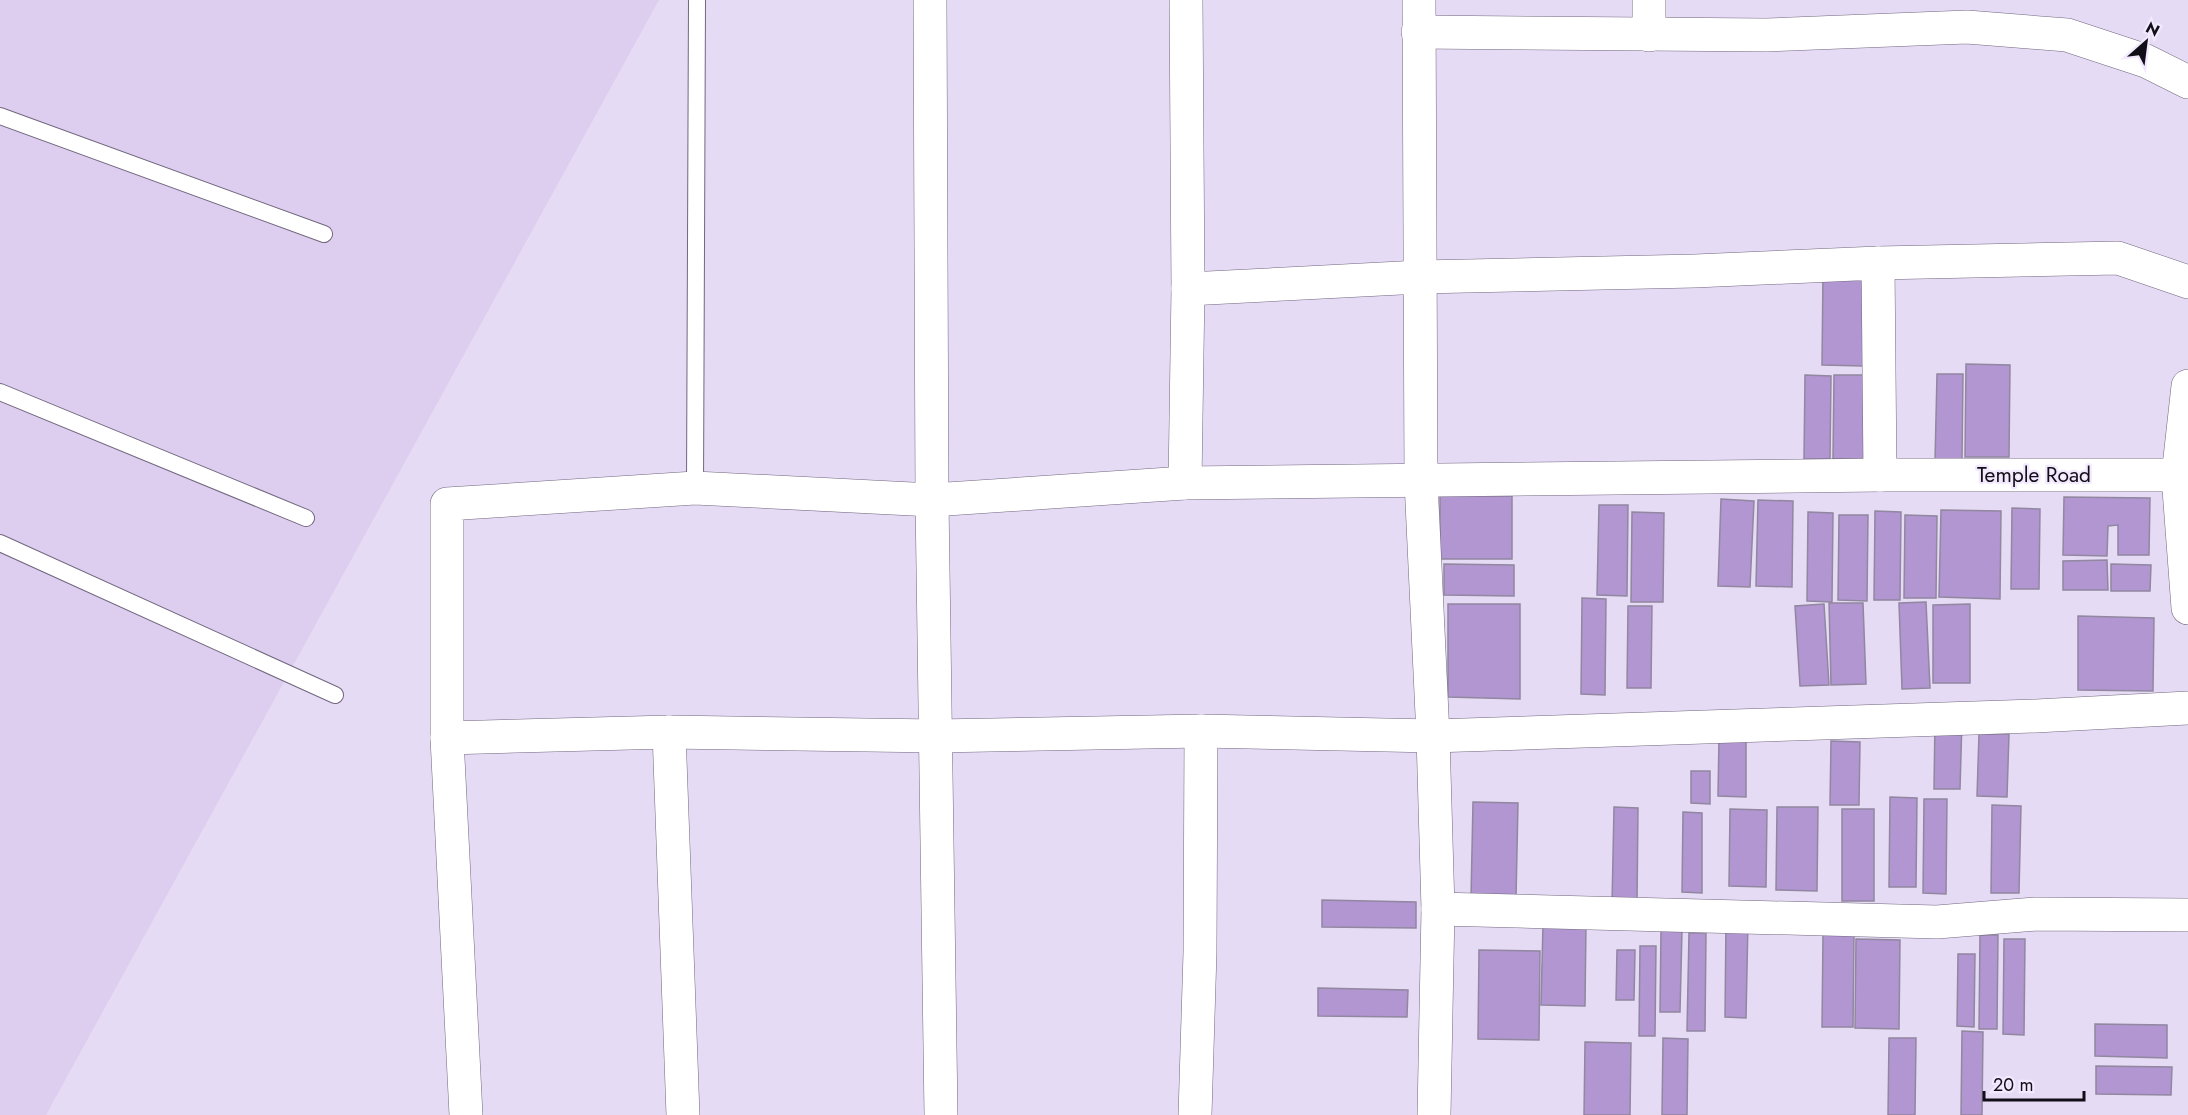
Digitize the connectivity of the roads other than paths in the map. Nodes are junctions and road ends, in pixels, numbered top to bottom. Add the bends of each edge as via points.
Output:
1 (696, 0) edge
2 (930, 0) edge
3 (1186, 0) edge
4 (1419, 0) edge
5 (1649, 0) edge
6 (1418, 32) junction
7 (1650, 35) junction
8 (2188, 82) edge
9 (0, 116) edge
10 (324, 234) dead end
11 (1878, 263) junction
12 (1420, 278) junction
13 (2188, 282) edge
14 (1188, 289) junction
15 (2188, 386) edge
16 (0, 392) edge
17 (1880, 475) junction
18 (2183, 476) edge
19 (1421, 481) junction
20 (1185, 483) junction
21 (695, 488) junction
22 (932, 500) junction
23 (306, 518) dead end
24 (0, 543) edge
25 (2188, 608) edge
26 (335, 695) dead end
27 (2188, 708) edge
28 (1201, 731) junction
29 (669, 732) junction
30 (937, 736) junction
31 (1433, 736) junction
32 (447, 738) junction
33 (1438, 909) junction
34 (2188, 915) edge
35 (466, 1115) edge
36 (683, 1115) edge
37 (941, 1115) edge
38 (1196, 1115) edge
39 (1434, 1115) edge

1 - 21 lane
2 - 22 street
3 - 14 street
4 - 6 street
5 - 7 street
6 - 7 street
6 - 12 street
7 - 8 street via 1967,27 2067,35 2146,61
9 - 10 lane
11 - 12 street
11 - 13 street via 2118,258
11 - 17 street
12 - 14 street
12 - 19 street
14 - 20 street
15 - 18 street
16 - 23 lane
17 - 18 street, Temple Road
17 - 19 street, Temple Road
18 - 25 street
19 - 20 street, Temple Road
19 - 31 street
20 - 22 street, Temple Road
21 - 22 street, Temple Road
21 - 32 street, Temple Road via 447,504
22 - 30 street
24 - 26 lane
27 - 31 street
28 - 30 street
28 - 31 street
28 - 38 street
29 - 30 street
29 - 32 street
29 - 36 street
30 - 37 street
31 - 33 street
32 - 35 street
33 - 34 street via 1937,922 2037,914
33 - 39 street

